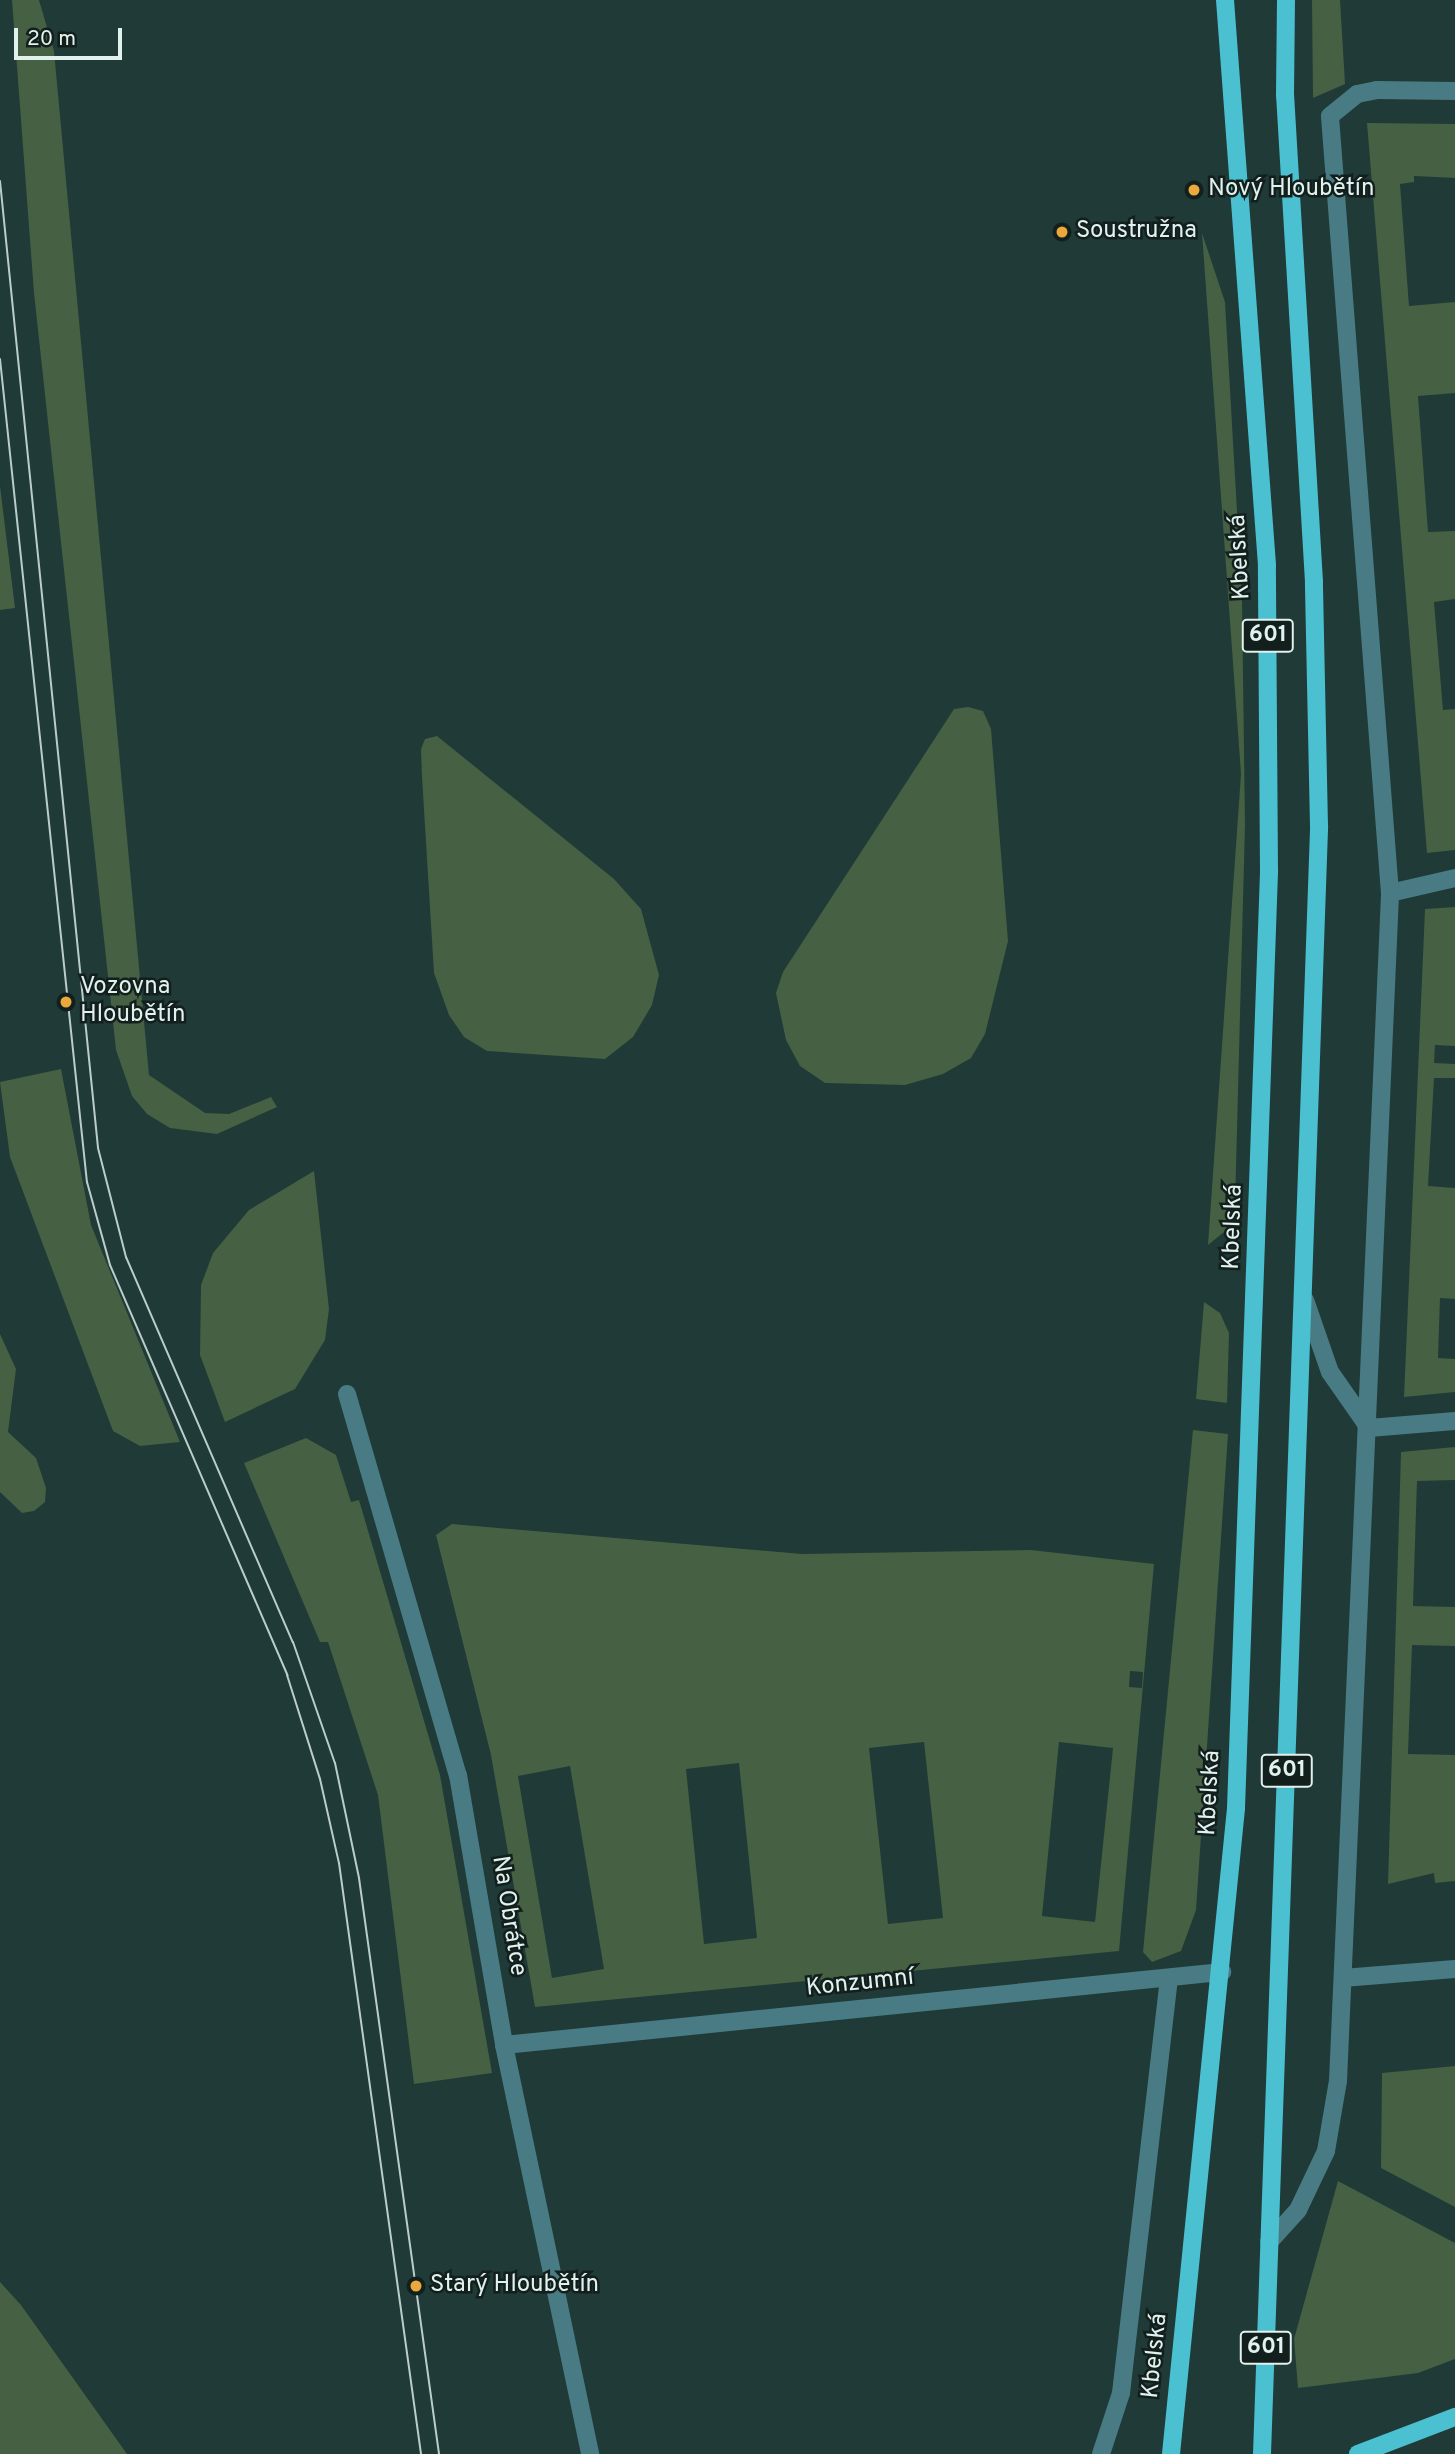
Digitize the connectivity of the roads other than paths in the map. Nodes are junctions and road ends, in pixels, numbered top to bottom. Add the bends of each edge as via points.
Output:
1 (1225, 0) edge
2 (1286, 0) edge
3 (1455, 91) edge
4 (1455, 878) edge
5 (1390, 892) junction
6 (1305, 1300) junction
7 (347, 1394) dead end
8 (1455, 1421) edge
9 (1369, 1427) junction
10 (1455, 1969) edge
11 (1222, 1972) junction
12 (1169, 1978) junction
13 (1343, 1978) junction
14 (503, 2045) junction
15 (1269, 2242) junction
16 (1455, 2417) edge
17 (590, 2454) edge
18 (1101, 2454) edge
19 (1171, 2454) edge
20 (1262, 2454) edge
21 (1358, 2454) edge

1 - 11 main road, Kbelská / 601 via 1267,565 1269,871 1236,1808
2 - 6 main road, 601 via 1285,95 1314,582 1319,827
3 - 5 street via 1377,90 1357,94 1330,116
4 - 5 street
5 - 9 street
6 - 9 street via 1330,1372
6 - 15 main road, 601
7 - 14 street, Na Obrátce via 458,1775
8 - 9 street
9 - 13 street
10 - 13 street
11 - 12 street, Konzumní
11 - 19 main road, Kbelská / 601
12 - 14 street, Konzumní
12 - 18 street, Kbelská via 1121,2393
13 - 15 street via 1326,2151 1298,2210
14 - 17 street, Na Obrátce
15 - 20 main road, 601
16 - 21 main road

